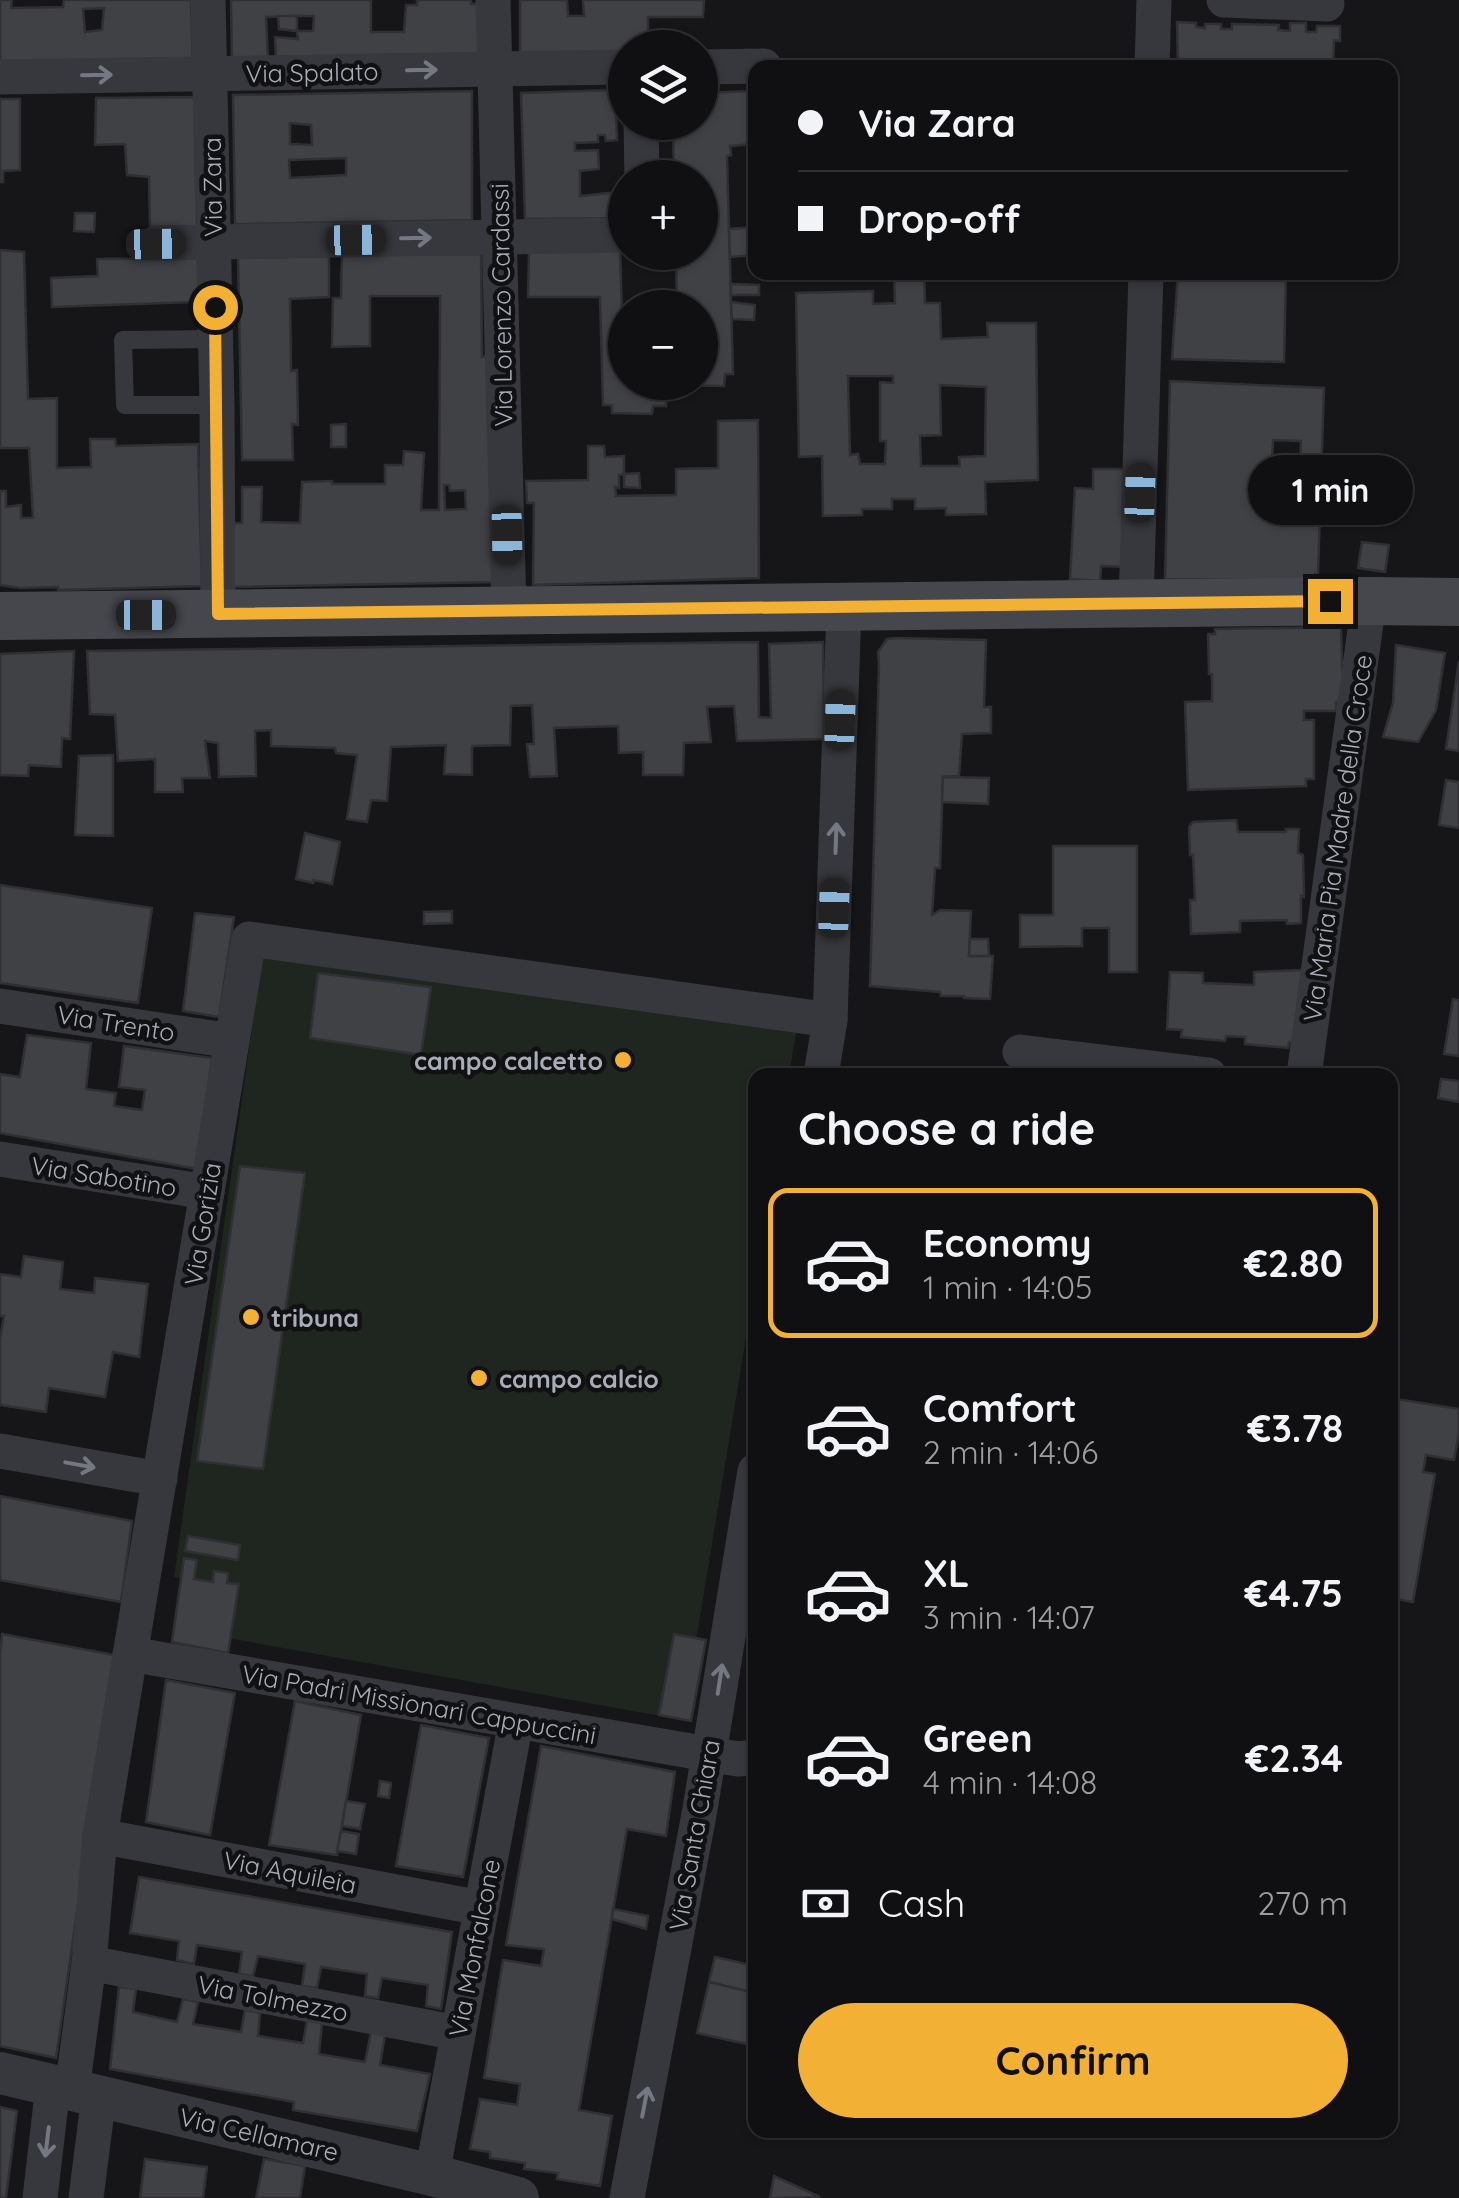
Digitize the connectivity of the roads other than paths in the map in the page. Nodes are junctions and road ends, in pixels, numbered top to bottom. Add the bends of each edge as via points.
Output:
1 (208, 0) edge
2 (494, 0) edge
3 (1154, 0) edge
4 (1224, 0) edge
5 (1327, 4) dead end
6 (1152, 60) edge
7 (718, 66) edge
8 (748, 66) edge
9 (608, 67) edge
10 (495, 69) junction
11 (210, 73) junction
12 (0, 76) edge
13 (608, 235) edge
14 (499, 237) junction
15 (214, 242) junction
16 (156, 244) dead end
17 (1146, 280) edge
18 (216, 339) junction
19 (217, 405) junction
20 (1370, 601) junction
21 (1459, 602) edge
22 (1136, 603) junction
23 (844, 607) junction
24 (508, 610) junction
25 (218, 614) junction
26 (0, 616) edge
27 (0, 1006) edge
28 (830, 1020) junction
29 (232, 1041) junction
30 (1020, 1052) dead end
31 (822, 1068) edge
32 (1152, 1068) edge
33 (1305, 1068) edge
34 (0, 1159) edge
35 (207, 1192) junction
36 (0, 1451) edge
37 (160, 1479) junction
38 (748, 1513) edge
39 (130, 1654) junction
40 (516, 1721) junction
41 (708, 1754) junction
42 (748, 1757) edge
43 (100, 1836) junction
44 (482, 1908) junction
45 (89, 1963) junction
46 (458, 2033) junction
47 (0, 2073) edge
48 (75, 2091) junction
49 (432, 2175) junction
50 (40, 2198) edge
51 (86, 2198) edge
52 (518, 2198) edge
53 (627, 2198) edge

1 - 11 street, Via Zara
2 - 10 street, Via Lorenzo Cardassi
3 - 6 street
4 - 5 street
7 - 8 street
9 - 10 street, Via Spalato
11 -> 10 street, Via Spalato
10 - 14 street, Via Lorenzo Cardassi
12 -> 11 street, Via Spalato
11 - 15 street, Via Zara
13 - 14 street
15 -> 14 street
14 - 24 street, Via Lorenzo Cardassi
15 - 16 street
15 - 18 street, Via Zara
17 - 22 street
18 - 19 street, Via Zara
18 - 19 lane via 123,340 124,404
19 - 25 street, Via Zara
20 - 21 main road
20 - 22 main road
20 - 33 street, Via Maria Pia Madre della Croce
22 - 23 main road
23 - 24 main road
28 -> 23 street
24 - 25 main road
25 - 26 main road
27 - 29 street, Via Trento
28 - 29 street, Via Gorizia via 249,939
28 - 31 street
29 - 35 street, Via Gorizia
30 - 32 street
34 - 35 street, Via Sabotino
35 - 37 street, Via Gorizia
36 -> 37 street
37 - 39 street, Via Gorizia
41 -> 38 street, Via Santa Chiara
39 - 40 street, Via Padri Missionari Cappuccini
39 - 43 street, Via Gorizia
40 - 41 street, Via Padri Missionari Cappuccini
40 - 44 street, Via Monfalcone
41 - 42 street
53 -> 41 street, Via Santa Chiara
43 - 44 street, Via Aquileia
43 - 45 street, Via Gorizia
44 - 46 street, Via Monfalcone
45 - 46 street, Via Tolmezzo
45 - 48 street, Via Gorizia
46 - 49 street, Via Monfalcone
47 - 48 street, Via Cellamare
48 - 49 street, Via Cellamare
48 -> 50 street
48 - 51 street
49 - 52 street, Via Cellamare

